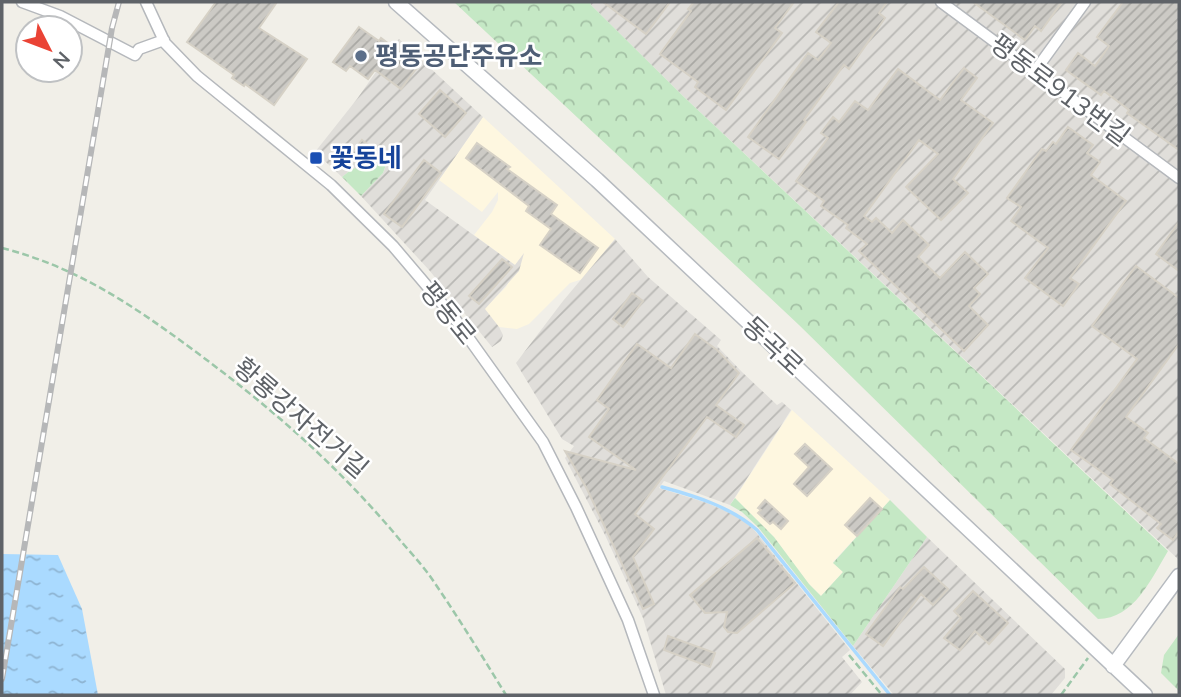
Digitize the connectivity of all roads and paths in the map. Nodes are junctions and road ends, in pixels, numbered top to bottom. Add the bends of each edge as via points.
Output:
1 (22, 2) edge
2 (146, 2) edge
3 (396, 2) edge
4 (941, 2) edge
5 (1085, 2) edge
6 (164, 40) junction
7 (1035, 71) junction
8 (1179, 178) edge
9 (2, 248) edge
10 (1179, 576) edge
11 (1095, 649) junction
12 (849, 655) dead end
13 (1113, 666) junction
14 (506, 695) edge
15 (654, 695) edge
16 (881, 695) edge
17 (1061, 695) edge
18 (1144, 695) edge

1 - 6 street via 61,16 135,55
2 - 6 street, 평동로
3 - 11 main road, 동곡로 via 597,180
4 - 7 street, 평동로913번길
5 - 7 street
6 - 15 street, 평동로 via 197,76 331,185 393,246 455,319 543,442 628,620
7 - 8 street, 평동로913번길
9 - 14 path, 황룡강자전거길 via 88,279 147,316 252,393 317,450 365,498 431,577
10 - 13 main road
11 - 13 main road, 동곡로
11 - 17 path
12 - 16 path
13 - 18 main road, 동곡로

